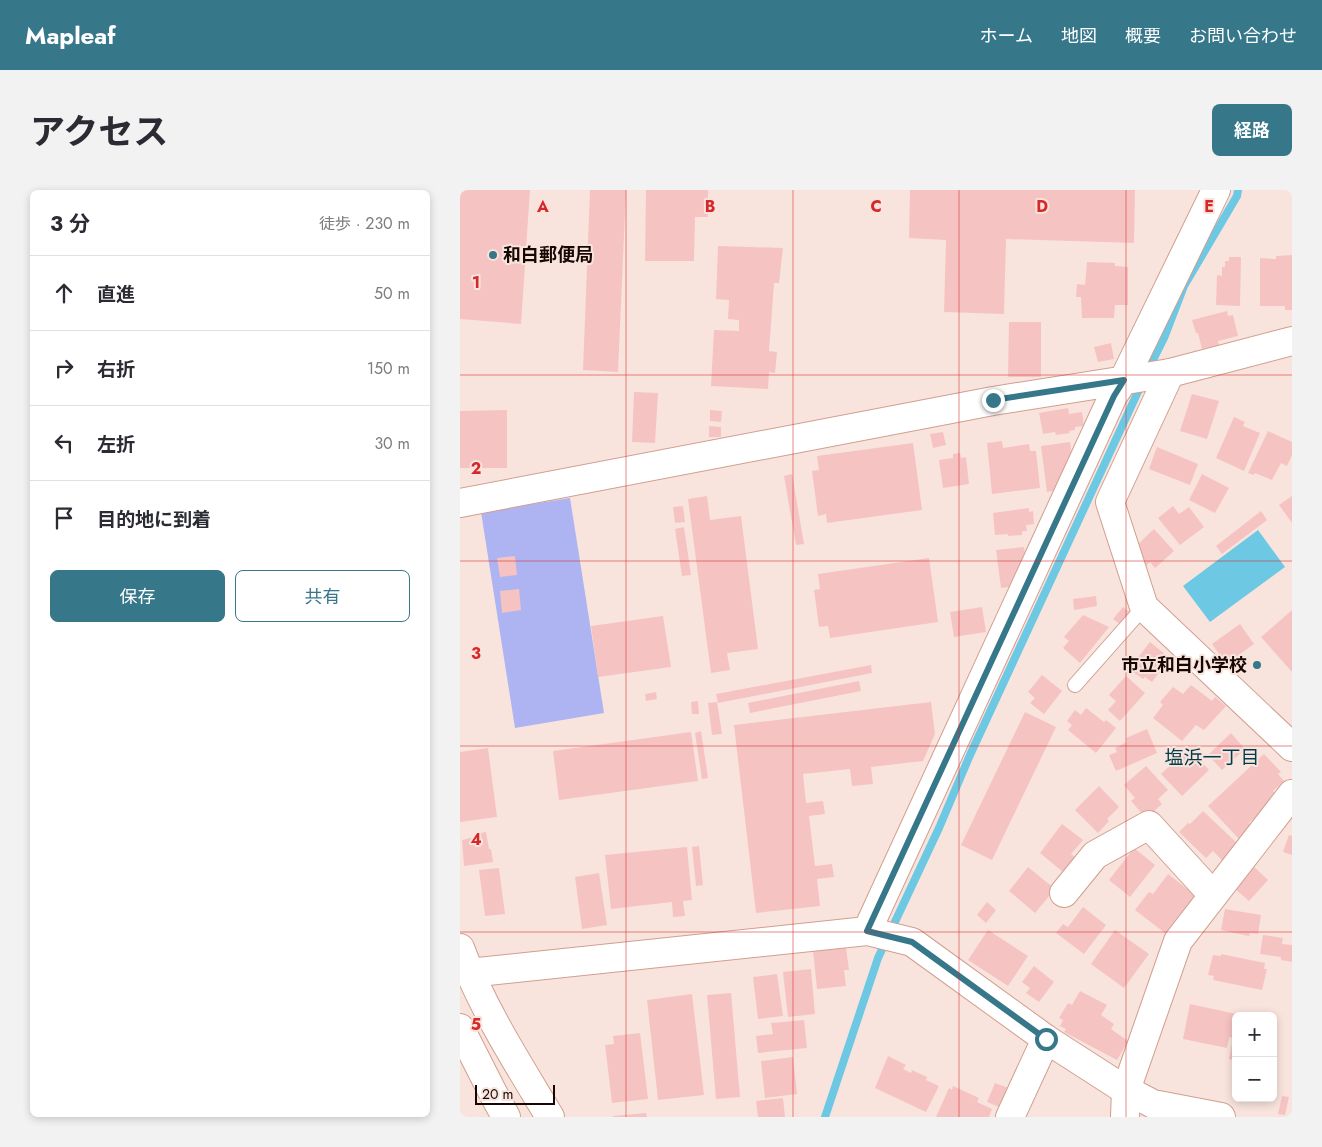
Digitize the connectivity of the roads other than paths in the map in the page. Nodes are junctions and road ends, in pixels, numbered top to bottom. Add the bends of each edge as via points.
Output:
1 (1216, 190) edge
2 (1292, 341) edge
3 (1170, 372) junction
4 (1124, 380) junction
5 (460, 503) edge
6 (1144, 607) junction
7 (1075, 685) dead end
8 (1292, 747) edge
9 (1292, 794) edge
10 (1064, 893) dead end
11 (1213, 896) junction
12 (867, 931) junction
13 (460, 948) edge
14 (469, 973) junction
15 (460, 1028) edge
16 (1046, 1039) junction
17 (1126, 1090) junction
18 (506, 1117) edge
19 (550, 1117) edge
20 (1010, 1117) edge
21 (1125, 1117) edge
22 (1221, 1117) edge

1 - 4 street
2 - 3 street
3 - 4 street
3 - 6 street via 1110,502
4 - 5 street via 993,400
4 - 12 street
6 - 7 lane
6 - 8 street
9 - 11 street
10 - 11 street via 1095,855 1149,825
11 - 17 street via 1178,941
12 - 14 street
12 - 16 street via 912,942
13 - 14 street
14 - 19 street via 493,1021
15 - 18 street
16 - 17 street
16 - 20 street
17 - 21 street
17 - 22 street via 1153,1104

